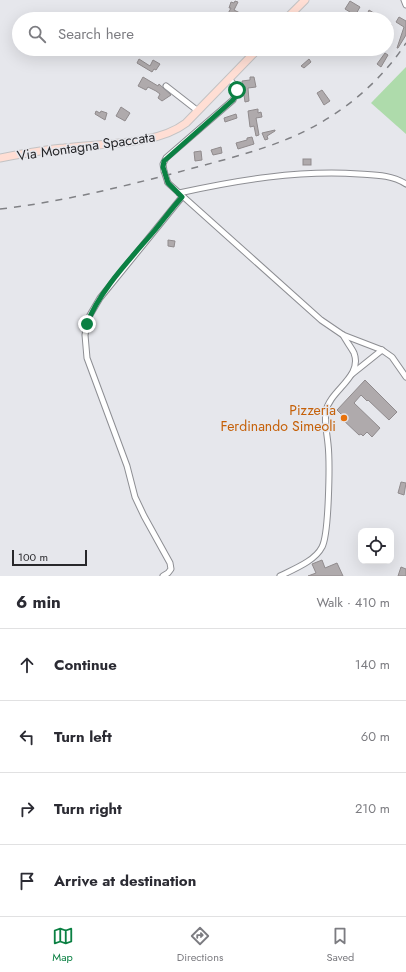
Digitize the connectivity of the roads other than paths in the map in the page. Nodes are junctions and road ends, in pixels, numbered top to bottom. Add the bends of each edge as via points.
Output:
1 (305, 0) edge
2 (404, 0) edge
3 (406, 5) edge
4 (293, 12) edge
5 (251, 56) edge
6 (229, 79) junction
7 (166, 86) dead end
8 (198, 111) junction
9 (0, 158) edge
10 (406, 184) edge
11 (180, 195) junction
12 (343, 335) junction
13 (382, 350) junction
14 (352, 374) junction
15 (406, 377) edge
16 (163, 576) edge
17 (280, 576) edge

1 - 4 main road
2 - 3 street
5 - 6 main road, Via Montagna Spaccata
6 - 8 main road, Via Montagna Spaccata
6 - 11 street, bridge via 237,90 233,100 166,158 163,164 168,183
7 - 8 street
8 - 9 main road, Via Montagna Spaccata via 180,127 152,138
10 - 11 street via 385,176 312,173 226,183
11 - 12 street via 321,320
11 - 16 street via 100,298 90,315 85,335 87,358 127,466 135,497 170,563 171,569
12 - 13 street
12 - 14 street via 354,353
13 - 14 street
13 - 15 street via 392,357
14 - 17 street via 330,400 326,411 328,479 326,531 322,547 305,564

